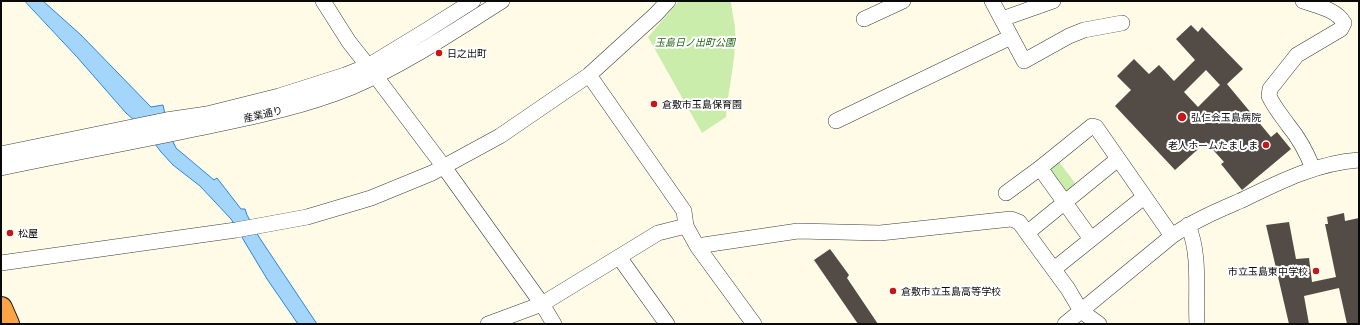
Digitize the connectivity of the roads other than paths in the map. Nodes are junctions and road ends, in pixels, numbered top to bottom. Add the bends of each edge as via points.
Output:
1 (323, 1) edge
2 (473, 1) edge
3 (502, 1) edge
4 (668, 1) edge
5 (903, 1) edge
6 (992, 1) edge
7 (1053, 1) edge
8 (1303, 1) edge
9 (864, 19) dead end
10 (1002, 19) junction
11 (1122, 23) dead end
12 (1011, 38) junction
13 (372, 71) junction
14 (590, 76) junction
15 (836, 121) dead end
16 (168, 127) junction
17 (1, 154) edge
18 (1118, 159) junction
19 (1359, 160) edge
20 (444, 167) junction
21 (1, 168) edge
22 (1040, 168) junction
23 (1313, 169) junction
24 (1006, 192) dead end
25 (1144, 196) junction
26 (1065, 202) junction
27 (1188, 225) junction
28 (686, 226) junction
29 (1027, 233) junction
30 (1172, 236) junction
31 (1091, 239) junction
32 (697, 246) junction
33 (619, 257) junction
34 (1, 263) edge
35 (1054, 269) junction
36 (542, 304) junction
37 (1, 308) edge
38 (1081, 311) junction
39 (8, 324) edge
40 (488, 324) edge
41 (554, 324) edge
42 (667, 324) edge
43 (754, 324) edge
44 (1065, 324) edge
45 (1099, 324) edge
46 (1196, 324) edge

1 - 13 street via 349,42
2 - 13 street, 産業通り
3 - 13 street, 産業通り via 443,38
4 - 14 street
5 - 9 street
6 - 10 street
7 - 10 street
8 - 23 street via 1333,12 1341,17 1344,23 1341,29 1297,55 1270,89 1269,96 1275,109 1307,153
10 - 12 street
11 - 12 street via 1084,30 1024,61
12 - 15 street
13 - 16 street, 産業通り via 351,87 295,107
13 - 20 street
14 - 20 street via 500,136
14 - 28 street via 684,211
16 - 17 street, 産業通り via 140,126
16 - 21 street, 産業通り via 149,138
18 - 22 street via 1096,127 1092,126
18 - 25 street
18 - 26 street
19 - 23 street
20 - 34 street via 371,198 307,217 236,230
20 - 36 street
22 - 24 street
22 - 26 street
23 - 27 street
25 - 30 street
25 - 31 street
26 - 29 street
26 - 31 street
27 - 30 street
27 - 46 street via 1194,241 1196,261
28 - 32 street
28 - 33 street via 658,233
29 - 32 street via 1019,222 1005,218 880,233 798,231
29 - 35 street
30 - 38 street
31 - 35 street
32 - 43 street
33 - 36 street
33 - 42 street
35 - 38 street
36 - 40 street
36 - 41 street
37 - 39 highway
38 - 44 street
38 - 45 street

